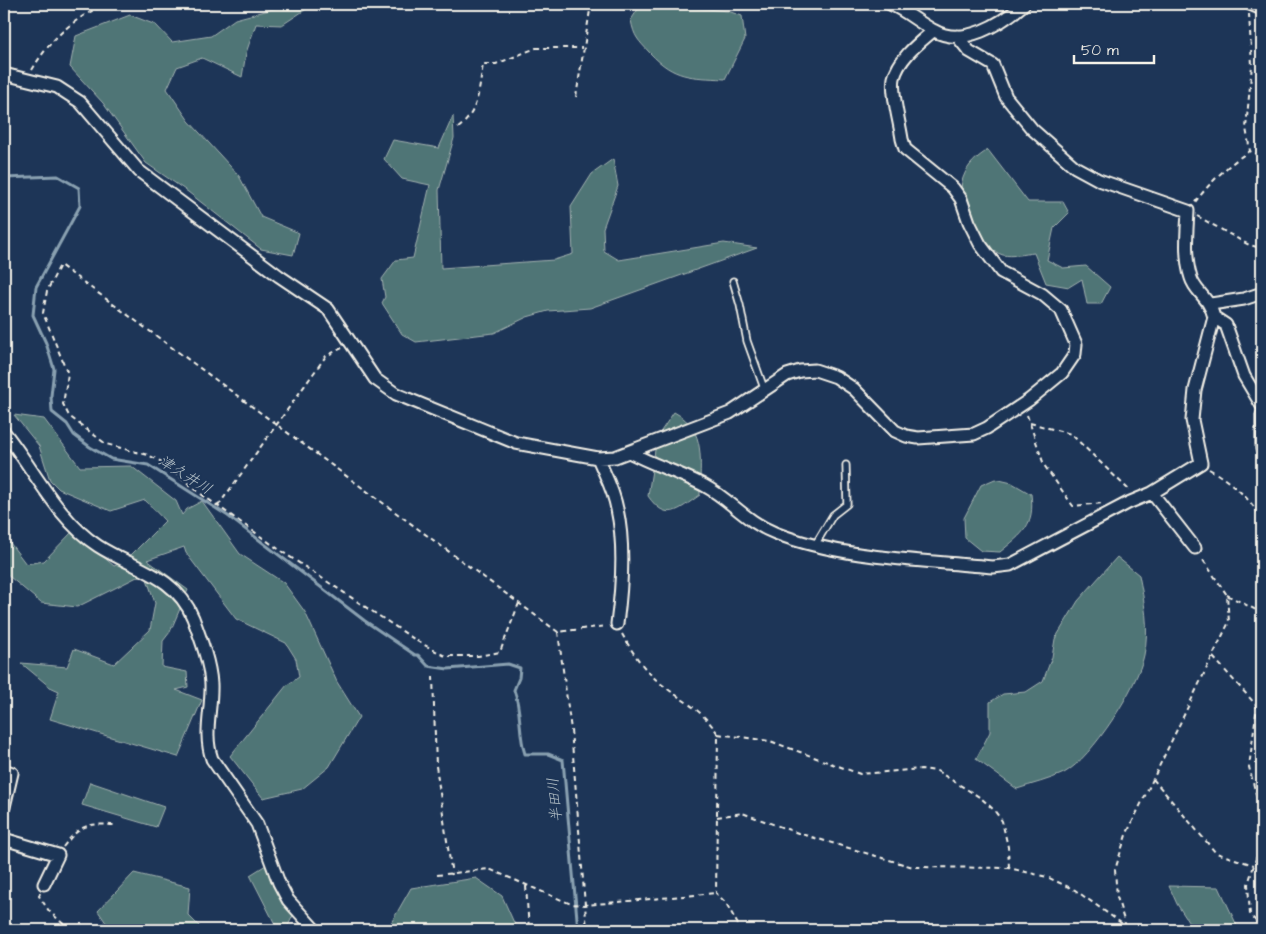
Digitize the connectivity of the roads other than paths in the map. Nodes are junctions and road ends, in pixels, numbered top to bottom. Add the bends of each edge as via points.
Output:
1 (890, 4) edge
2 (1024, 4) edge
3 (1249, 8) edge
4 (1262, 8) edge
5 (933, 31) junction
6 (957, 36) junction
7 (4, 74) edge
8 (733, 281) dead end
9 (1262, 293) edge
10 (1211, 304) junction
11 (1214, 317) junction
12 (765, 391) junction
13 (1262, 406) edge
14 (1262, 415) edge
15 (4, 432) edge
16 (1261, 449) edge
17 (629, 452) junction
18 (598, 458) junction
19 (846, 465) dead end
20 (1152, 494) junction
21 (815, 545) junction
22 (1195, 548) road end
23 (617, 624) road end
24 (4, 770) edge
25 (4, 807) edge
26 (4, 839) edge
27 (44, 884) road end
28 (315, 930) edge

1 - 5 street
2 - 6 street via 993,26
3 - 4 street
5 - 6 street
5 - 12 street via 916,45 894,79 902,139 906,148 953,188 980,244 1000,272 1042,294 1061,310 1076,344 1075,354 1062,373 1023,404 974,434 906,436 895,430 854,389 836,377 815,370 800,370 787,375
6 - 10 street via 969,51 994,65 1006,97 1032,129 1075,167 1099,180 1188,211 1186,249 1191,279
7 - 18 street via 57,87 80,102 139,171 328,309 375,379 396,394 516,443
8 - 12 lane via 747,341
9 - 10 street
10 - 11 street
11 - 13 street via 1226,325 1244,376
11 - 20 street via 1195,390 1192,420 1201,464
12 - 17 street via 730,413
14 - 16 street
15 - 28 street via 83,534 111,554 168,584 186,605 211,682 207,731 212,759 257,824 288,900
17 - 18 street
17 - 21 street via 705,486 756,524
18 - 23 street via 617,508 621,531
19 - 21 lane via 847,504 833,515
20 - 21 street via 1010,565 993,567 919,562
20 - 22 street
24 - 25 street via 12,772
26 - 27 street via 58,855

